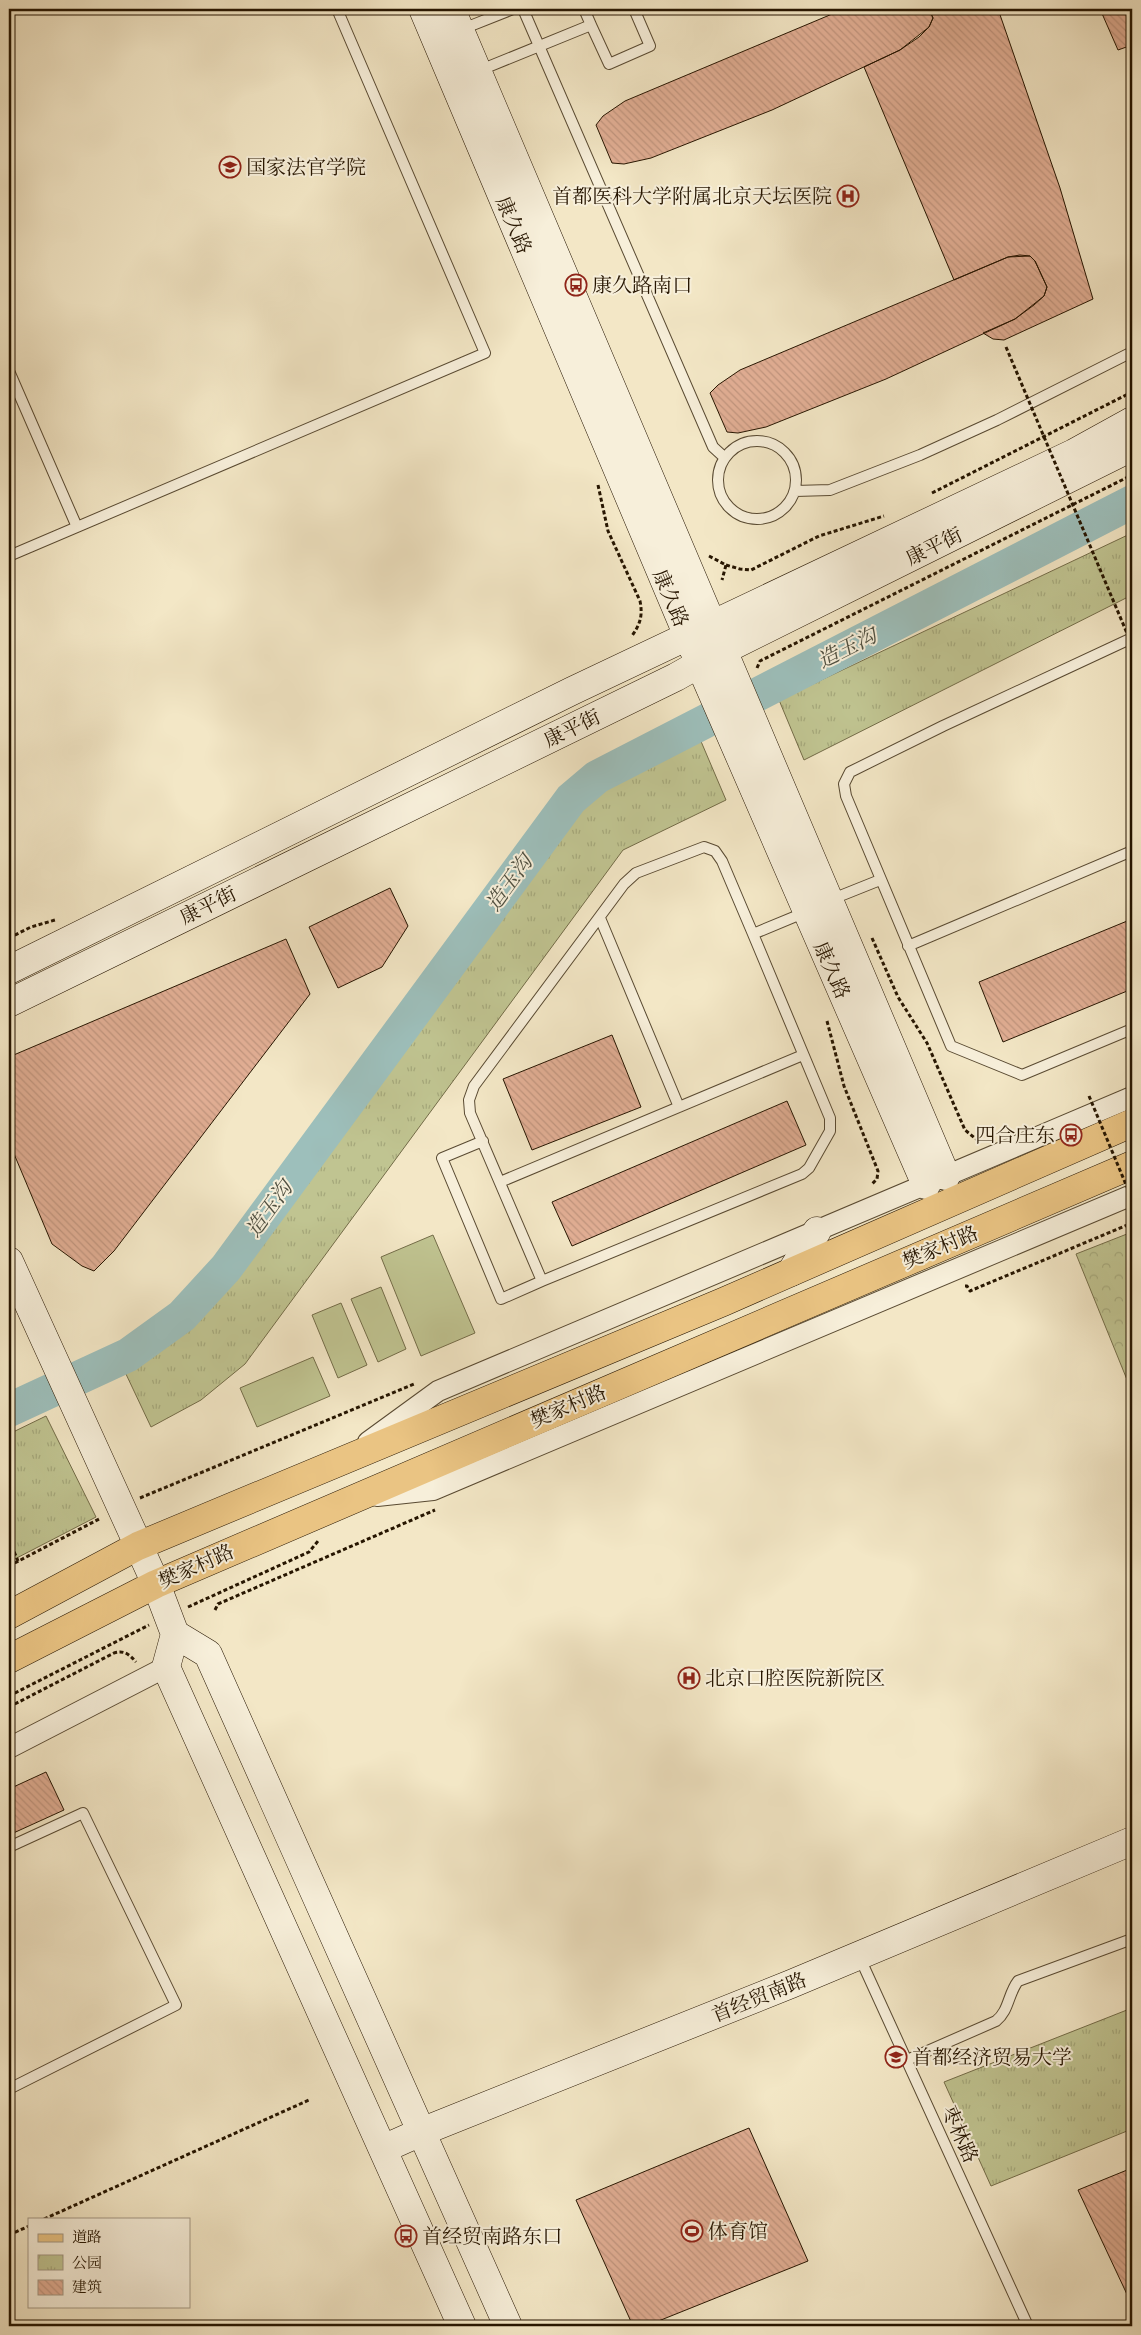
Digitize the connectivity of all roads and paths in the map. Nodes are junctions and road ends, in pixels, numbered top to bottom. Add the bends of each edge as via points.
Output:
1 (336, 9) edge
2 (423, 9) edge
3 (512, 9) edge
4 (523, 9) edge
5 (584, 9) edge
6 (634, 9) edge
7 (455, 20) edge
8 (591, 25) junction
9 (539, 46) junction
10 (477, 72) junction
11 (1006, 346) dead end
12 (1132, 352) edge
13 (9, 372) edge
14 (1132, 392) edge
15 (1132, 422) edge
16 (1132, 448) edge
17 (725, 458) junction
18 (1132, 475) edge
19 (795, 491) junction
20 (923, 497) dead end
21 (888, 515) dead end
22 (77, 527) junction
23 (9, 556) edge
24 (726, 564) dead end
25 (700, 631) junction
26 (1132, 638) edge
27 (1132, 646) edge
28 (711, 657) junction
29 (736, 686) junction
30 (1132, 851) edge
31 (880, 880) junction
32 (818, 906) junction
33 (600, 918) junction
34 (753, 934) junction
35 (908, 946) junction
36 (9, 970) edge
37 (9, 1003) edge
38 (825, 1015) dead end
39 (1132, 1029) edge
40 (803, 1055) junction
41 (1089, 1096) dead end
42 (1132, 1097) edge
43 (679, 1107) junction
44 (1132, 1123) edge
45 (483, 1141) junction
46 (1132, 1165) edge
47 (877, 1179) dead end
48 (936, 1180) junction
49 (500, 1182) junction
50 (1132, 1195) edge
51 (1132, 1199) edge
52 (817, 1231) junction
53 (9, 1261) edge
54 (791, 1272) junction
55 (542, 1281) junction
56 (335, 1465) junction
57 (351, 1498) junction
58 (326, 1538) dead end
59 (9, 1540) edge
60 (138, 1546) junction
61 (18, 1561) dead end
62 (156, 1584) junction
63 (9, 1616) edge
64 (172, 1625) junction
65 (9, 1659) edge
66 (156, 1672) junction
67 (9, 1696) edge
68 (9, 1707) edge
69 (9, 1748) edge
70 (1132, 1841) edge
71 (9, 1847) edge
72 (1132, 1939) edge
73 (859, 1956) junction
74 (907, 2060) junction
75 (9, 2089) edge
76 (309, 2100) dead end
77 (421, 2132) junction
78 (383, 2149) junction
79 (46, 2218) edge
80 (28, 2226) edge
81 (9, 2235) edge
82 (462, 2326) edge
83 (508, 2326) edge
84 (1028, 2326) edge

1 - 22 lane via 484,354
2 - 25 street, 康久路
3 - 7 lane
4 - 9 lane
5 - 8 lane
6 - 8 lane via 650,46 609,64
7 - 10 street, 康久路
8 - 9 lane
9 - 10 lane
9 - 17 lane via 712,447
10 - 25 street, 康久路
11 - 27 path, bridge
12 - 19 lane via 920,455 830,490
13 - 22 lane
14 - 20 path
15 - 25 street, 康平街 via 1074,453
16 - 28 street, 康平街
17 - 19 lane via 744,443 756,441 774,445 788,456 794,466
17 - 19 lane via 719,476 722,496 740,515 767,518 789,503
18 - 29 path via 760,660
21 - 24 path via 819,536 751,570
22 - 23 lane
25 - 28 street, 康久路
25 - 36 street, 康平街 via 572,691
26 - 31 lane via 850,772 844,784 846,796
28 - 29 street, 康久路
28 - 37 street, 康平街
29 - 32 street, 康久路 via 743,732
30 - 35 lane
31 - 32 lane
31 - 35 lane
32 - 34 lane
32 - 48 street, 康久路
33 - 34 lane via 636,873 704,847 715,851 722,861
33 - 43 lane
33 - 45 lane via 474,1086 469,1100 470,1113
34 - 40 lane
35 - 39 lane via 951,1046 1022,1075
38 - 47 path via 844,1086 878,1171
40 - 43 lane
40 - 55 lane via 830,1118 830,1131 809,1168 802,1174
41 - 51 path, bridge
42 - 48 street
43 - 49 lane
44 - 54 main road, 樊家村路
45 - 49 lane
45 - 55 lane via 442,1158 501,1299
46 - 57 main road, 樊家村路
48 - 52 street
49 - 55 lane
50 - 57 street via 433,1490
52 - 54 street
52 - 56 street via 438,1391
53 - 60 street
54 - 56 main road, 樊家村路
56 - 60 main road, 樊家村路
57 - 62 main road, 樊家村路
58 - 64 path via 317,1542 309,1552
59 - 61 path
60 - 62 street
60 - 63 main road, 樊家村路
62 - 64 street
62 - 65 main road, 樊家村路
64 - 66 street
64 - 67 path
64 - 77 street via 208,1654
66 - 68 path via 121,1651
66 - 69 street
66 - 78 street
70 - 73 street, 首经贸南路
71 - 75 lane via 83,1813 176,2005
72 - 74 lane via 1018,1981 1004,2015 996,2021
73 - 74 lane, 枣林路
73 - 77 street, 首经贸南路
74 - 84 lane, 枣林路
76 - 79 path
77 - 78 street, 首经贸南路
77 - 83 street
78 - 82 street
80 - 81 path

